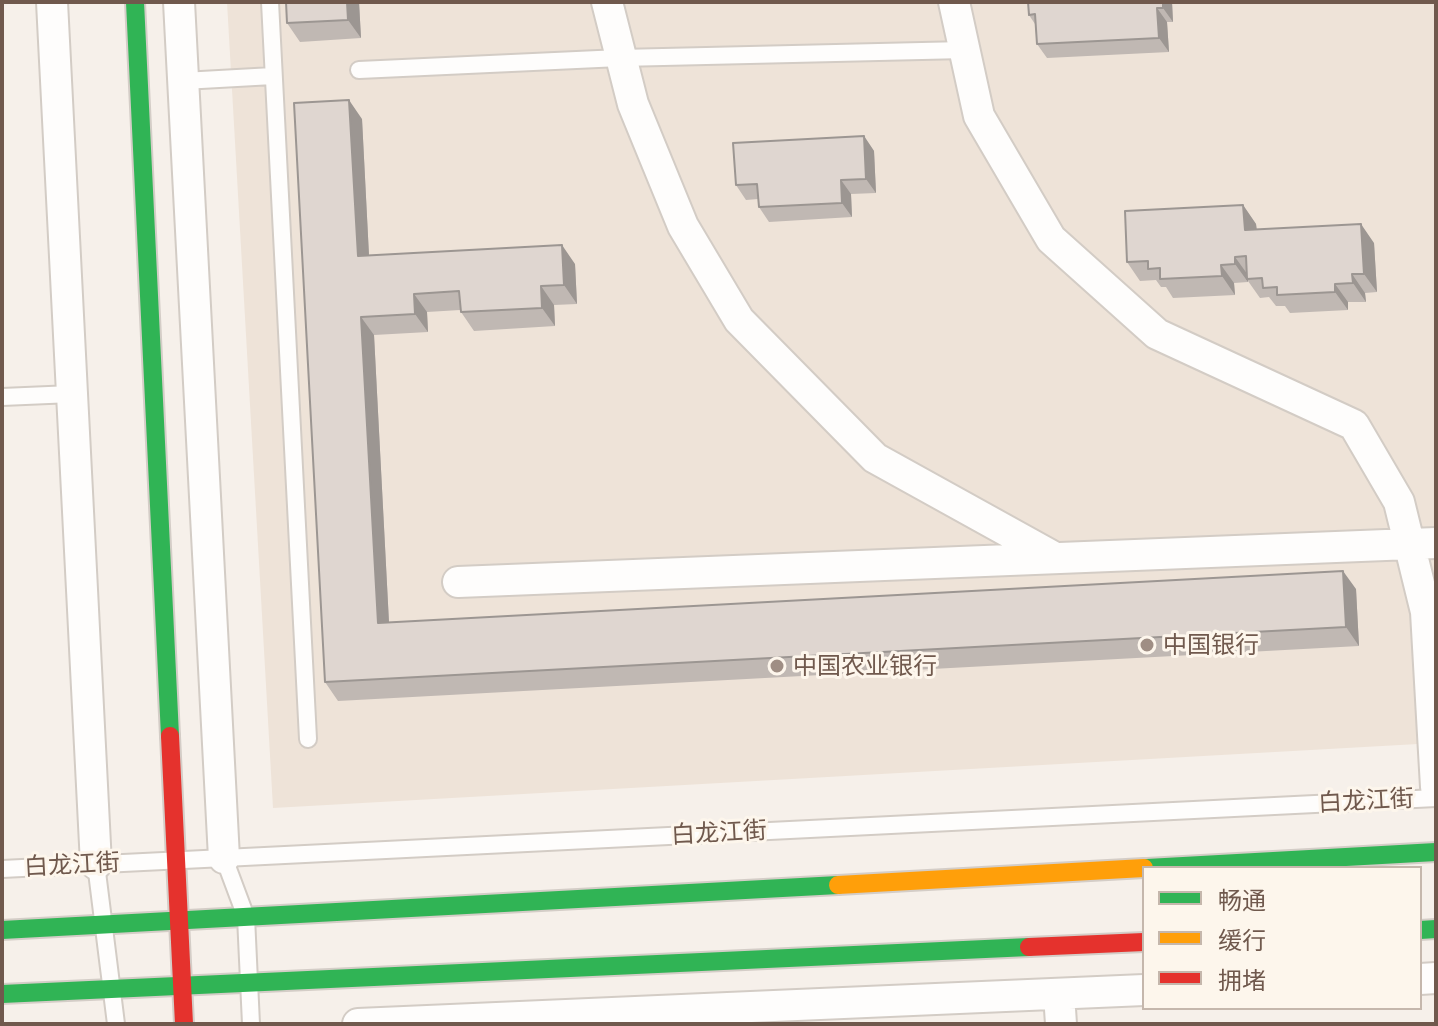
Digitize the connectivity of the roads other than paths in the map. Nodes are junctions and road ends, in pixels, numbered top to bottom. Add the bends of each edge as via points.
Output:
1 (52, 2) edge
2 (135, 2) edge
3 (179, 2) edge
4 (270, 2) edge
5 (607, 2) edge
6 (954, 2) edge
7 (965, 50) junction
8 (620, 58) junction
9 (359, 70) dead end
10 (273, 76) junction
11 (183, 81) junction
12 (72, 394) junction
13 (2, 397) edge
14 (1422, 542) edge
15 (1054, 557) junction
16 (1436, 572) edge
17 (458, 582) dead end
18 (1426, 612) junction
19 (308, 739) dead end
20 (1436, 787) edge
21 (1436, 798) edge
22 (1436, 852) edge
23 (224, 858) junction
24 (176, 860) junction
25 (96, 864) junction
26 (1181, 866) edge
27 (1142, 868) edge
28 (2, 869) edge
29 (246, 917) junction
30 (179, 921) junction
31 (104, 924) junction
32 (2, 930) edge
33 (1142, 942) edge
34 (249, 982) junction
35 (182, 985) junction
36 (112, 988) junction
37 (1142, 990) edge
38 (2, 994) edge
39 (1059, 994) junction
40 (116, 1024) edge
41 (184, 1024) edge
42 (251, 1024) edge
43 (358, 1024) edge
44 (1061, 1024) edge

1 - 12 street
2 - 24 main road
3 - 11 street
4 - 10 lane
5 - 8 street
6 - 7 street
7 - 8 lane
7 - 14 street via 979,116 1051,239 1157,334 1354,425
8 - 9 lane
8 - 15 street via 683,226 739,320 875,458
10 - 11 lane
10 - 19 lane
11 - 23 street
12 - 13 lane
12 - 25 street
14 - 15 street
14 - 18 street
15 - 17 street
16 - 18 street
18 - 20 street
21 - 23 lane, 白龙江街
22 - 26 main road
23 - 24 lane, 白龙江街
23 - 29 lane
24 - 25 lane, 白龙江街
24 - 30 main road
25 - 28 lane, 白龙江街
25 - 31 lane
27 - 29 main road
29 - 30 main road
29 - 34 lane
30 - 31 main road
30 - 35 main road
31 - 32 main road
31 - 36 lane
33 - 34 main road
34 - 35 main road
34 - 42 lane
35 - 36 main road
35 - 41 main road
36 - 38 main road
36 - 40 lane
37 - 39 street
39 - 43 street
39 - 44 street

